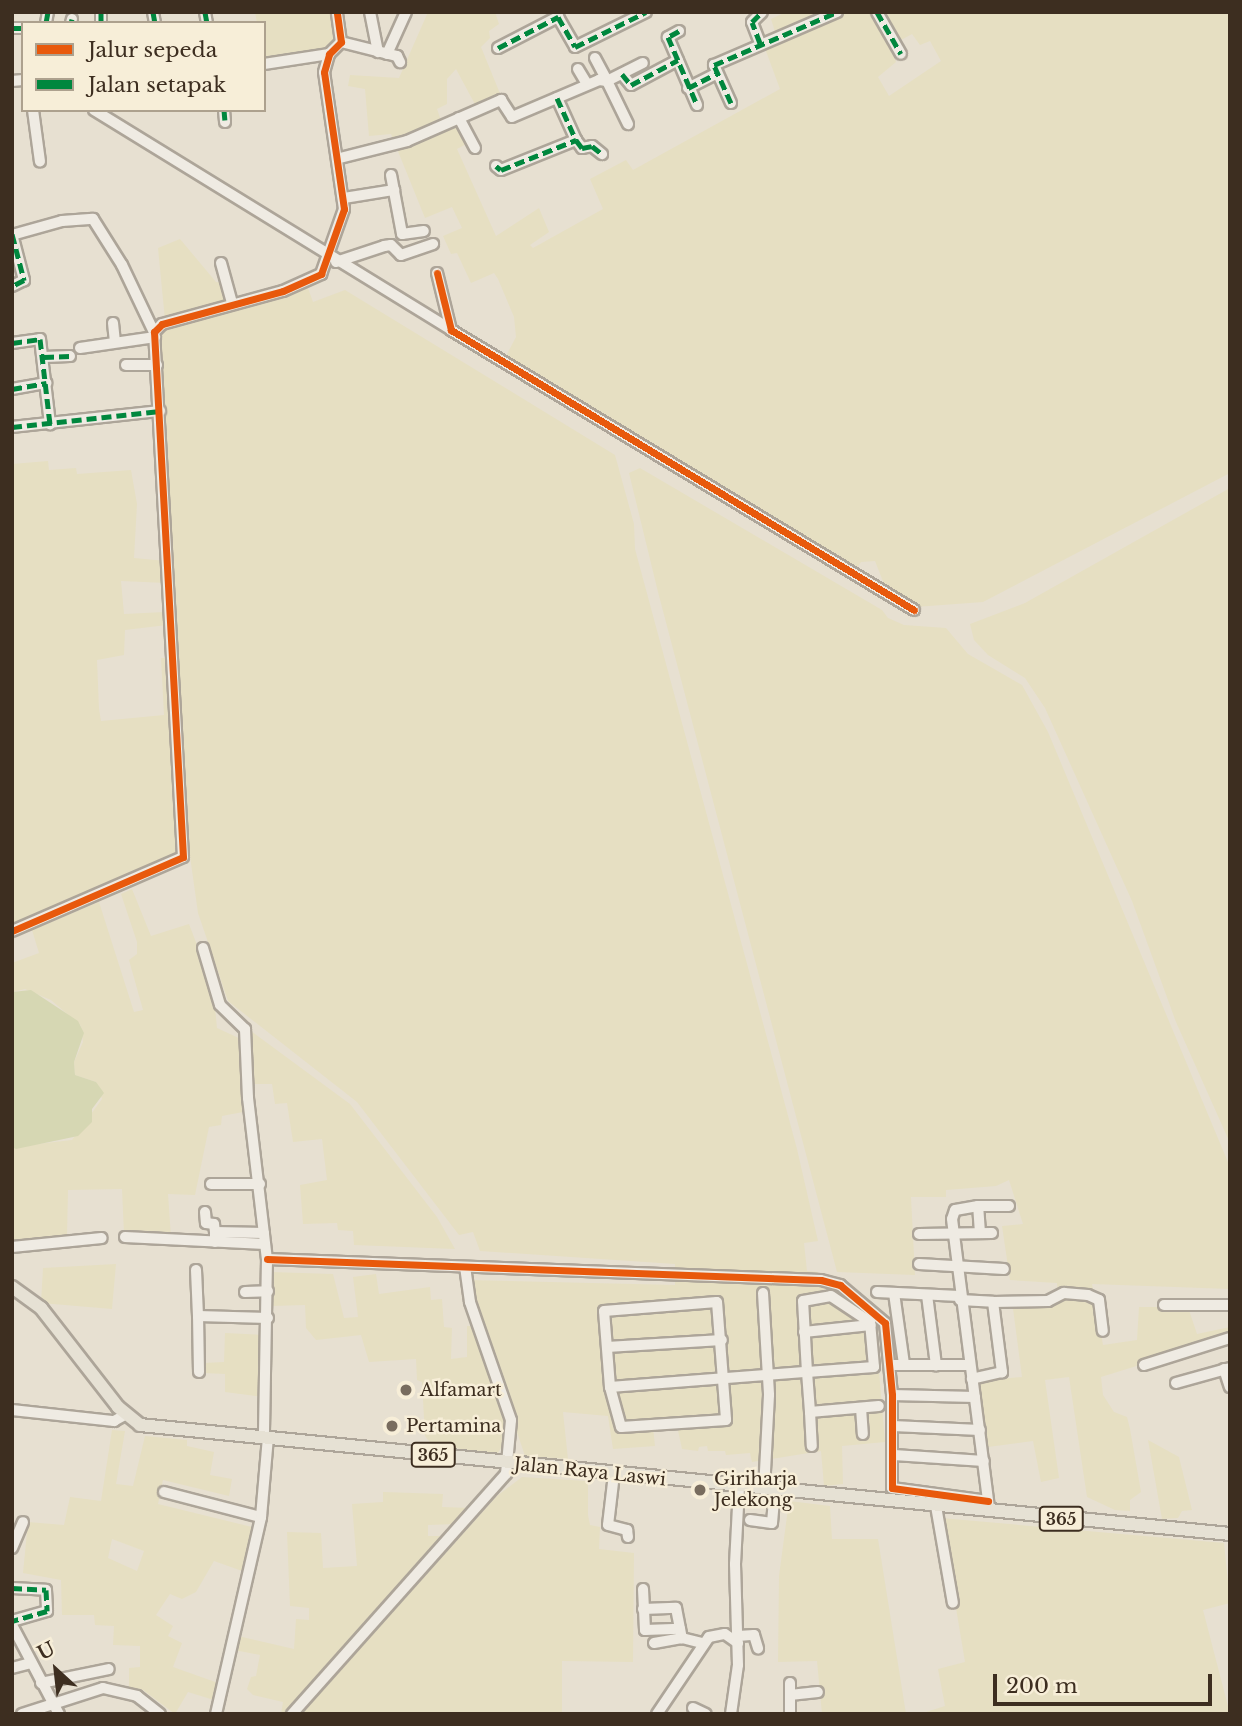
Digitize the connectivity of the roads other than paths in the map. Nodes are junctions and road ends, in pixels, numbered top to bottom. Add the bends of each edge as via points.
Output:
1 (337, 12) edge
2 (370, 12) edge
3 (646, 12) edge
4 (762, 12) edge
5 (837, 12) edge
6 (877, 12) edge
7 (402, 13) edge
8 (679, 31) dead end
9 (375, 38) junction
10 (392, 41) junction
11 (341, 42) junction
12 (760, 43) junction
13 (498, 48) dead end
14 (382, 53) junction
15 (329, 54) junction
16 (901, 54) dead end
17 (595, 58) dead end
18 (678, 60) junction
19 (400, 62) dead end
20 (643, 63) dead end
21 (266, 64) edge
22 (578, 69) dead end
23 (622, 74) junction
24 (716, 74) junction
25 (607, 81) junction
26 (587, 84) junction
27 (688, 88) junction
28 (557, 98) junction
29 (731, 103) dead end
30 (697, 105) dead end
31 (33, 112) edge
32 (97, 112) edge
33 (224, 112) edge
34 (459, 118) junction
35 (225, 122) dead end
36 (628, 124) dead end
37 (576, 140) junction
38 (475, 148) dead end
39 (602, 154) dead end
40 (340, 158) junction
41 (40, 162) dead end
42 (496, 166) dead end
43 (391, 175) dead end
44 (394, 190) junction
45 (344, 198) junction
46 (425, 231) dead end
47 (12, 235) edge
48 (433, 244) dead end
49 (332, 260) junction
50 (221, 263) dead end
51 (437, 273) dead end
52 (12, 286) edge
53 (232, 303) junction
54 (113, 323) dead end
55 (451, 330) junction
56 (155, 335) junction
57 (116, 341) junction
58 (12, 343) edge
59 (80, 348) dead end
60 (70, 356) dead end
61 (44, 357) junction
62 (126, 365) dead end
63 (157, 365) junction
64 (46, 383) junction
65 (12, 389) edge
66 (160, 411) junction
67 (50, 424) junction
68 (12, 427) edge
69 (914, 610) dead end
70 (12, 932) edge
71 (203, 948) dead end
72 (211, 1184) dead end
73 (260, 1184) junction
74 (978, 1206) junction
75 (1009, 1206) dead end
76 (205, 1212) dead end
77 (264, 1233) junction
78 (980, 1233) junction
79 (992, 1233) dead end
80 (919, 1234) dead end
81 (955, 1234) junction
82 (125, 1237) dead end
83 (215, 1237) junction
84 (102, 1238) dead end
85 (265, 1244) junction
86 (12, 1247) edge
87 (267, 1259) junction
88 (919, 1264) dead end
89 (958, 1264) junction
90 (465, 1268) junction
91 (1004, 1269) dead end
92 (196, 1270) dead end
93 (12, 1287) edge
94 (268, 1291) junction
95 (245, 1292) dead end
96 (877, 1292) dead end
97 (763, 1293) dead end
98 (894, 1293) junction
99 (927, 1295) junction
100 (960, 1298) junction
101 (993, 1302) junction
102 (1164, 1305) dead end
103 (1230, 1305) edge
104 (198, 1317) junction
105 (268, 1318) junction
106 (871, 1325) junction
107 (1103, 1331) dead end
108 (804, 1332) junction
109 (1230, 1338) edge
110 (722, 1340) junction
111 (607, 1347) junction
112 (904, 1364) junction
113 (890, 1365) junction
114 (936, 1365) junction
115 (970, 1365) junction
116 (1144, 1365) dead end
117 (1227, 1368) edge
118 (199, 1372) dead end
119 (807, 1372) junction
120 (766, 1376) junction
121 (726, 1378) junction
122 (972, 1379) junction
123 (1176, 1383) dead end
124 (610, 1387) junction
125 (1230, 1387) edge
126 (892, 1395) junction
127 (975, 1397) junction
128 (879, 1406) dead end
129 (861, 1408) junction
130 (12, 1410) edge
131 (810, 1412) junction
132 (119, 1419) junction
133 (894, 1426) junction
134 (980, 1430) junction
135 (863, 1434) dead end
136 (268, 1437) junction
137 (812, 1446) dead end
138 (894, 1455) junction
139 (984, 1461) junction
140 (509, 1463) junction
141 (614, 1474) junction
142 (739, 1487) junction
143 (769, 1490) junction
144 (164, 1492) dead end
145 (982, 1505) junction
146 (936, 1506) junction
147 (263, 1515) junction
148 (750, 1520) dead end
149 (23, 1522) dead end
150 (1230, 1534) edge
151 (628, 1537) dead end
152 (12, 1548) edge
153 (12, 1588) edge
154 (643, 1589) dead end
155 (953, 1603) dead end
156 (643, 1609) junction
157 (12, 1623) edge
158 (681, 1634) junction
159 (738, 1640) junction
160 (654, 1643) dead end
161 (702, 1643) junction
162 (758, 1648) dead end
163 (31, 1663) junction
164 (12, 1668) edge
165 (109, 1669) dead end
166 (41, 1683) junction
167 (790, 1683) dead end
168 (818, 1692) dead end
169 (790, 1695) junction
170 (693, 1708) dead end
171 (57, 1709) edge
172 (22, 1714) edge
173 (160, 1714) edge
174 (216, 1714) edge
175 (292, 1714) edge
176 (657, 1714) edge
177 (706, 1714) edge
178 (732, 1714) edge
179 (790, 1714) edge

1 - 11 street
2 - 9 street
3 - 13 street via 575,47 558,17
4 - 12 street via 752,22
5 - 12 street
6 - 16 street
7 - 10 street
8 - 18 street via 668,35
9 - 10 street
9 - 14 street
10 - 14 street
11 - 14 street
11 - 15 street
12 - 24 street via 714,65
14 - 19 street
15 - 21 street
15 - 40 street via 324,72
17 - 25 street
18 - 23 street via 631,85
18 - 27 street
20 - 23 street
22 - 26 street
23 - 25 street
24 - 27 street
24 - 29 street
25 - 26 street
25 - 36 street
26 - 28 street
27 - 30 street
28 - 34 street via 512,117 501,100
28 - 37 street
31 - 41 street
32 - 49 street
33 - 35 street
34 - 38 street
34 - 40 street via 394,145
37 - 39 street via 582,148 592,146
37 - 42 street via 501,170
40 - 45 street
43 - 44 street
44 - 45 street
44 - 46 street via 402,234
45 - 49 street
47 - 52 street via 24,280
47 - 56 street via 62,221 93,219 122,265
48 - 49 street via 401,256 388,245
49 - 53 street via 314,279
49 - 55 street
50 - 53 street
51 - 55 street
53 - 56 street via 162,324
54 - 57 street
55 - 69 street
56 - 57 street
56 - 63 street
57 - 59 street
58 - 61 street via 40,339
60 - 61 street
61 - 64 street
62 - 63 street
63 - 66 street
64 - 65 street
64 - 67 street
66 - 67 street
66 - 70 street via 183,857
67 - 68 street
71 - 73 street via 220,1005 245,1029 248,1098
72 - 73 street
73 - 77 street
74 - 75 street
74 - 78 street
74 - 81 street via 955,1209
76 - 83 street via 206,1222 214,1224
77 - 83 street
77 - 85 street
78 - 79 street
78 - 81 street
80 - 81 street
81 - 89 street
82 - 83 street
83 - 85 street
84 - 86 street
85 - 87 street
87 - 90 street
87 - 94 street
88 - 89 street
89 - 91 street
89 - 100 street
90 - 113 street via 821,1280 849,1291 882,1317
90 - 140 street via 470,1302 511,1419
92 - 104 street
93 - 132 main road via 47,1314
94 - 95 street
94 - 105 street
96 - 98 street
97 - 120 street
98 - 99 street
98 - 112 street
99 - 100 street
99 - 114 street
100 - 101 street
100 - 115 street
101 - 107 street via 1048,1301 1063,1293 1088,1296 1100,1302
101 - 122 street via 1003,1372
102 - 103 street
104 - 105 street
104 - 118 street
105 - 136 street
106 - 108 street
106 - 108 street via 837,1297 804,1299
106 - 119 street via 874,1367
108 - 119 street
109 - 116 street
110 - 111 street
110 - 111 street via 717,1302 701,1302 607,1309
110 - 121 street
111 - 124 street
112 - 113 street
112 - 114 street
113 - 126 street
114 - 115 street
115 - 122 street
117 - 123 street
117 - 125 street
119 - 120 street
119 - 131 street
120 - 121 street
120 - 143 street
121 - 124 street
121 - 124 street via 728,1416 722,1422 621,1427
122 - 127 street
126 - 127 street
126 - 133 street
127 - 134 street
128 - 129 street
129 - 131 street
129 - 135 street
130 - 132 street
131 - 137 street
132 - 136 main road, Jalan Raya Laswi / 365
133 - 134 street
133 - 138 street
134 - 139 street
136 - 140 main road, Jalan Raya Laswi / 365
136 - 147 street
138 - 139 street
138 - 145 street via 890,1481 896,1491
139 - 145 street
140 - 141 main road, Jalan Raya Laswi / 365
140 - 175 street via 494,1492
141 - 142 main road, Jalan Raya Laswi / 365
141 - 151 street via 608,1525 627,1530
142 - 143 main road, Jalan Raya Laswi / 365
142 - 159 street
143 - 146 main road, Jalan Raya Laswi / 365
143 - 148 street via 771,1528
144 - 147 street
145 - 146 main road, Jalan Raya Laswi / 365
145 - 150 main road, Jalan Raya Laswi / 365
146 - 155 street
147 - 174 street
149 - 152 street
153 - 157 street via 46,1590 47,1611
154 - 156 street
156 - 158 street via 645,1630
156 - 158 street via 676,1608
157 - 163 street
158 - 160 street
158 - 161 street
159 - 161 street via 725,1634 709,1636
159 - 162 street via 754,1635
159 - 178 street
161 - 176 street
163 - 164 street
163 - 166 street
165 - 166 street
166 - 171 street
167 - 169 street
168 - 169 street
169 - 179 street
170 - 177 street
171 - 172 street
171 - 173 street via 103,1688 121,1689

